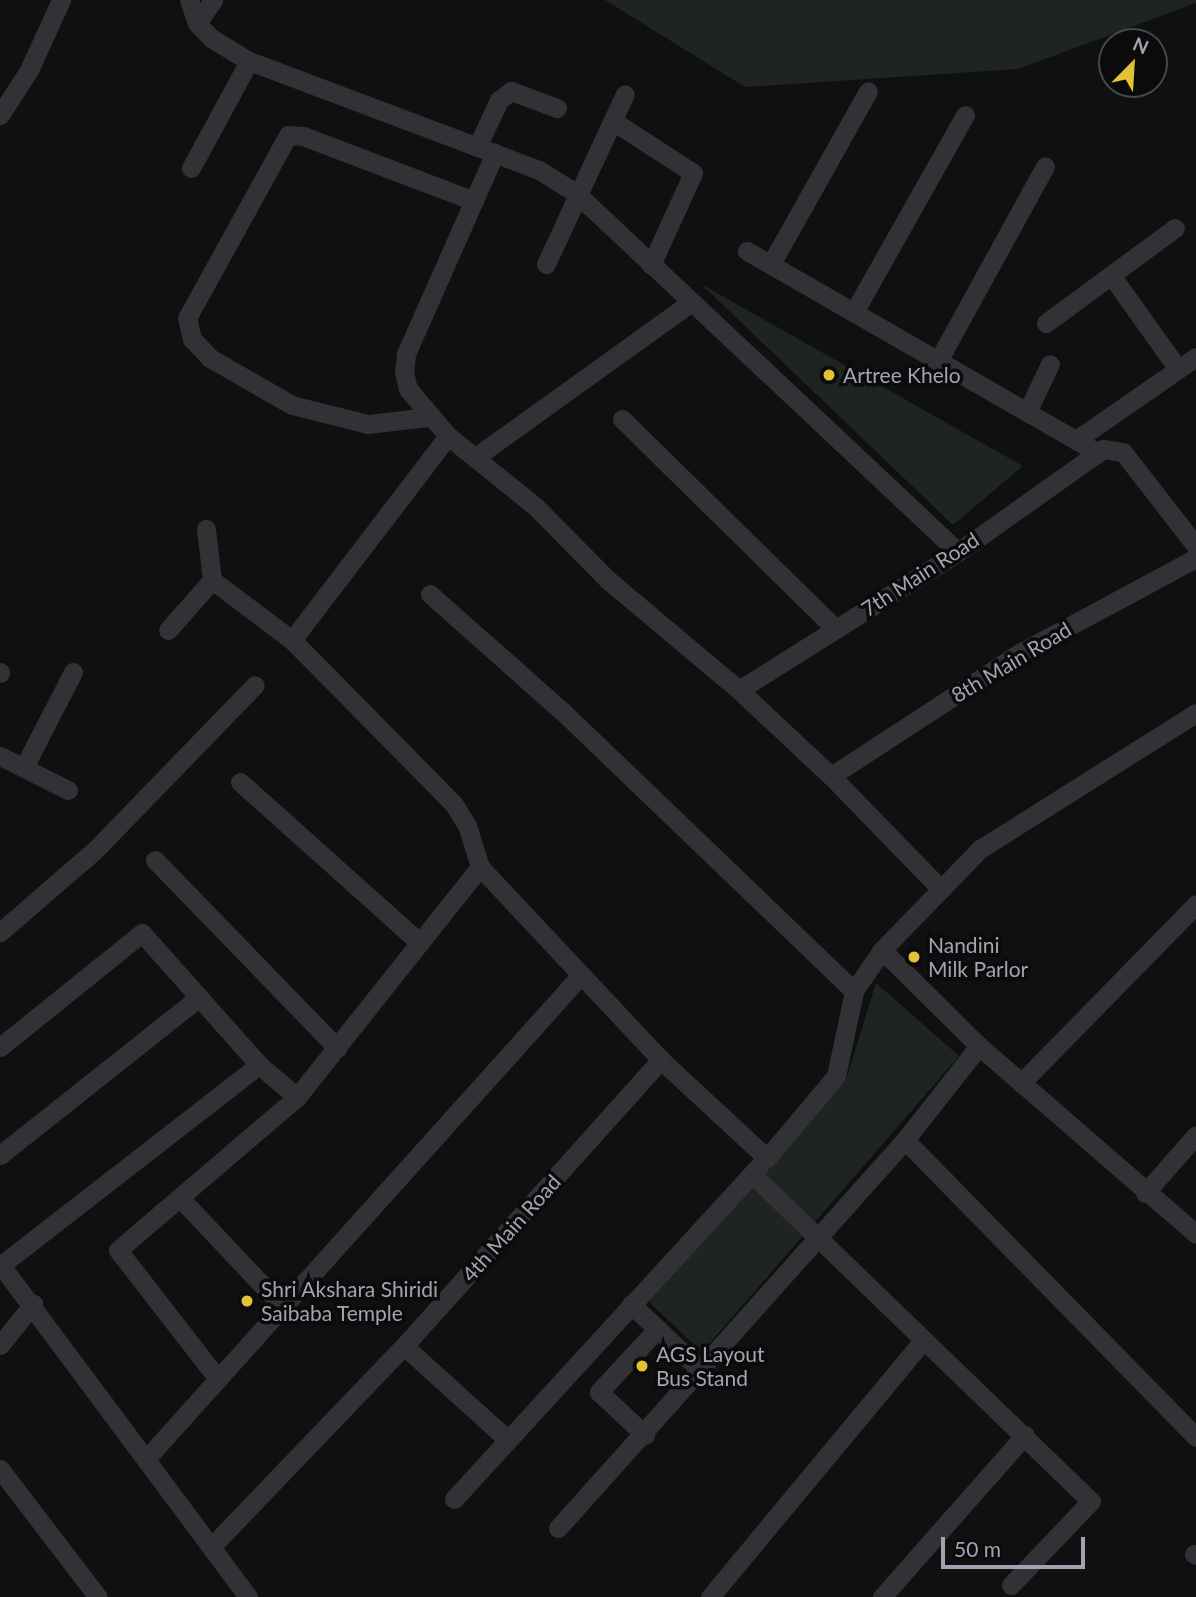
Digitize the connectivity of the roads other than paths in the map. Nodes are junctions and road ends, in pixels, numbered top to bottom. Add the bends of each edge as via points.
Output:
1 (61, 0) edge
2 (189, 0) edge
3 (213, 0) edge
4 (197, 23) junction
5 (249, 61) junction
6 (868, 91) dead end
7 (625, 94) dead end
8 (556, 108) dead end
9 (0, 115) edge
10 (965, 115) dead end
11 (613, 121) junction
12 (486, 150) junction
13 (1045, 166) dead end
14 (191, 168) dead end
15 (576, 193) junction
16 (474, 201) junction
17 (1175, 228) dead end
18 (747, 250) dead end
19 (546, 264) dead end
20 (771, 264) junction
21 (651, 265) junction
22 (1111, 275) junction
23 (691, 302) junction
24 (855, 312) junction
25 (1046, 323) dead end
26 (1196, 357) edge
27 (938, 360) junction
28 (1050, 365) dead end
29 (1178, 369) junction
30 (1027, 412) junction
31 (429, 417) junction
32 (622, 419) dead end
33 (448, 436) junction
34 (1076, 440) junction
35 (1098, 453) junction
36 (477, 456) junction
37 (206, 529) dead end
38 (1196, 546) edge
39 (958, 552) junction
40 (1196, 558) edge
41 (212, 580) junction
42 (430, 593) dead end
43 (835, 628) junction
44 (168, 630) dead end
45 (292, 640) junction
46 (73, 672) dead end
47 (255, 685) dead end
48 (739, 690) junction
49 (1196, 713) edge
50 (0, 756) edge
51 (24, 767) junction
52 (831, 776) junction
53 (240, 782) dead end
54 (68, 790) dead end
55 (155, 860) dead end
56 (480, 867) junction
57 (941, 889) junction
58 (1196, 904) edge
59 (0, 932) edge
60 (420, 943) junction
61 (882, 950) junction
62 (580, 976) junction
63 (854, 991) junction
64 (199, 996) junction
65 (0, 1046) edge
66 (978, 1046) junction
67 (337, 1048) junction
68 (661, 1060) junction
69 (259, 1065) junction
70 (1021, 1083) junction
71 (297, 1097) junction
72 (1196, 1135) edge
73 (905, 1140) junction
74 (0, 1155) edge
75 (767, 1158) junction
76 (752, 1174) junction
77 (1145, 1194) junction
78 (180, 1198) junction
79 (1196, 1234) edge
80 (819, 1238) junction
81 (1, 1265) edge
82 (33, 1304) junction
83 (631, 1304) junction
84 (283, 1307) junction
85 (657, 1329) junction
86 (922, 1342) junction
87 (0, 1345) edge
88 (404, 1346) junction
89 (703, 1372) junction
90 (218, 1379) junction
91 (645, 1435) junction
92 (1025, 1435) junction
93 (1196, 1437) edge
94 (507, 1439) junction
95 (146, 1459) junction
96 (0, 1469) edge
97 (454, 1499) dead end
98 (558, 1528) dead end
99 (213, 1545) junction
100 (1011, 1585) dead end
101 (99, 1597) edge
102 (248, 1597) edge
103 (710, 1597) edge
104 (882, 1597) edge

1 - 9 street via 29,70
2 - 4 street
3 - 4 street
4 - 5 street via 211,38
5 - 12 street
5 - 14 street
6 - 20 street
7 - 11 street
8 - 12 street via 511,91 499,100
10 - 24 street
11 - 15 street
11 - 21 street via 693,173
12 - 15 street via 539,170
12 - 16 street
13 - 27 street
15 - 19 street
15 - 21 street
16 - 31 street via 406,354 408,389
16 - 31 street via 303,136 288,135 187,318 192,339 210,358 292,405 368,424
17 - 22 street
18 - 20 street
20 - 24 street
21 - 23 street
22 - 25 street
22 - 29 street
23 - 36 street
23 - 39 street
24 - 27 street
26 - 29 street
27 - 30 street
28 - 30 street
29 - 34 street
30 - 34 street
31 - 33 street
32 - 43 street
33 - 36 street
33 - 45 street
34 - 35 street
35 - 38 street via 1112,447 1123,452
35 - 39 street, 7th Main Road
36 - 48 street via 536,507 608,580
37 - 41 street
39 - 43 street, 7th Main Road
40 - 52 street, 8th Main Road via 1023,651
41 - 44 street
41 - 45 street
42 - 63 street via 562,711
43 - 48 street, 7th Main Road
45 - 56 street via 453,803 467,825
46 - 51 street
47 - 59 street via 96,849
48 - 52 street
49 - 57 street via 980,849
50 - 51 street
51 - 54 street
52 - 57 street
53 - 60 street
55 - 67 street
56 - 60 street
56 - 62 street
57 - 61 street
58 - 70 street
60 - 67 street
61 - 63 street
61 - 66 street
62 - 68 street
62 - 84 street
63 - 75 street via 836,1076
64 - 65 street via 142,933
64 - 69 street
64 - 74 street
66 - 70 street
66 - 73 street
67 - 71 street
68 - 75 street
68 - 88 street, 4th Main Road
69 - 71 street
69 - 81 street
70 - 77 street
71 - 78 street
72 - 77 street
73 - 80 street
73 - 93 street
75 - 76 street
76 - 80 street
76 - 83 street
77 - 79 street
78 - 84 street
78 - 90 street via 118,1250
80 - 86 street
80 - 89 street
81 - 82 street
82 - 87 street
82 - 95 street
83 - 85 street
83 - 94 street
84 - 90 street
85 - 89 street
85 - 91 street via 599,1392
86 - 92 street
86 - 103 street
88 - 94 street
88 - 99 street, 4th Main Road
89 - 91 street
90 - 95 street
91 - 98 street
92 - 100 street via 1091,1501
92 - 104 street
94 - 97 street
95 - 99 street
96 - 101 street
99 - 102 street

